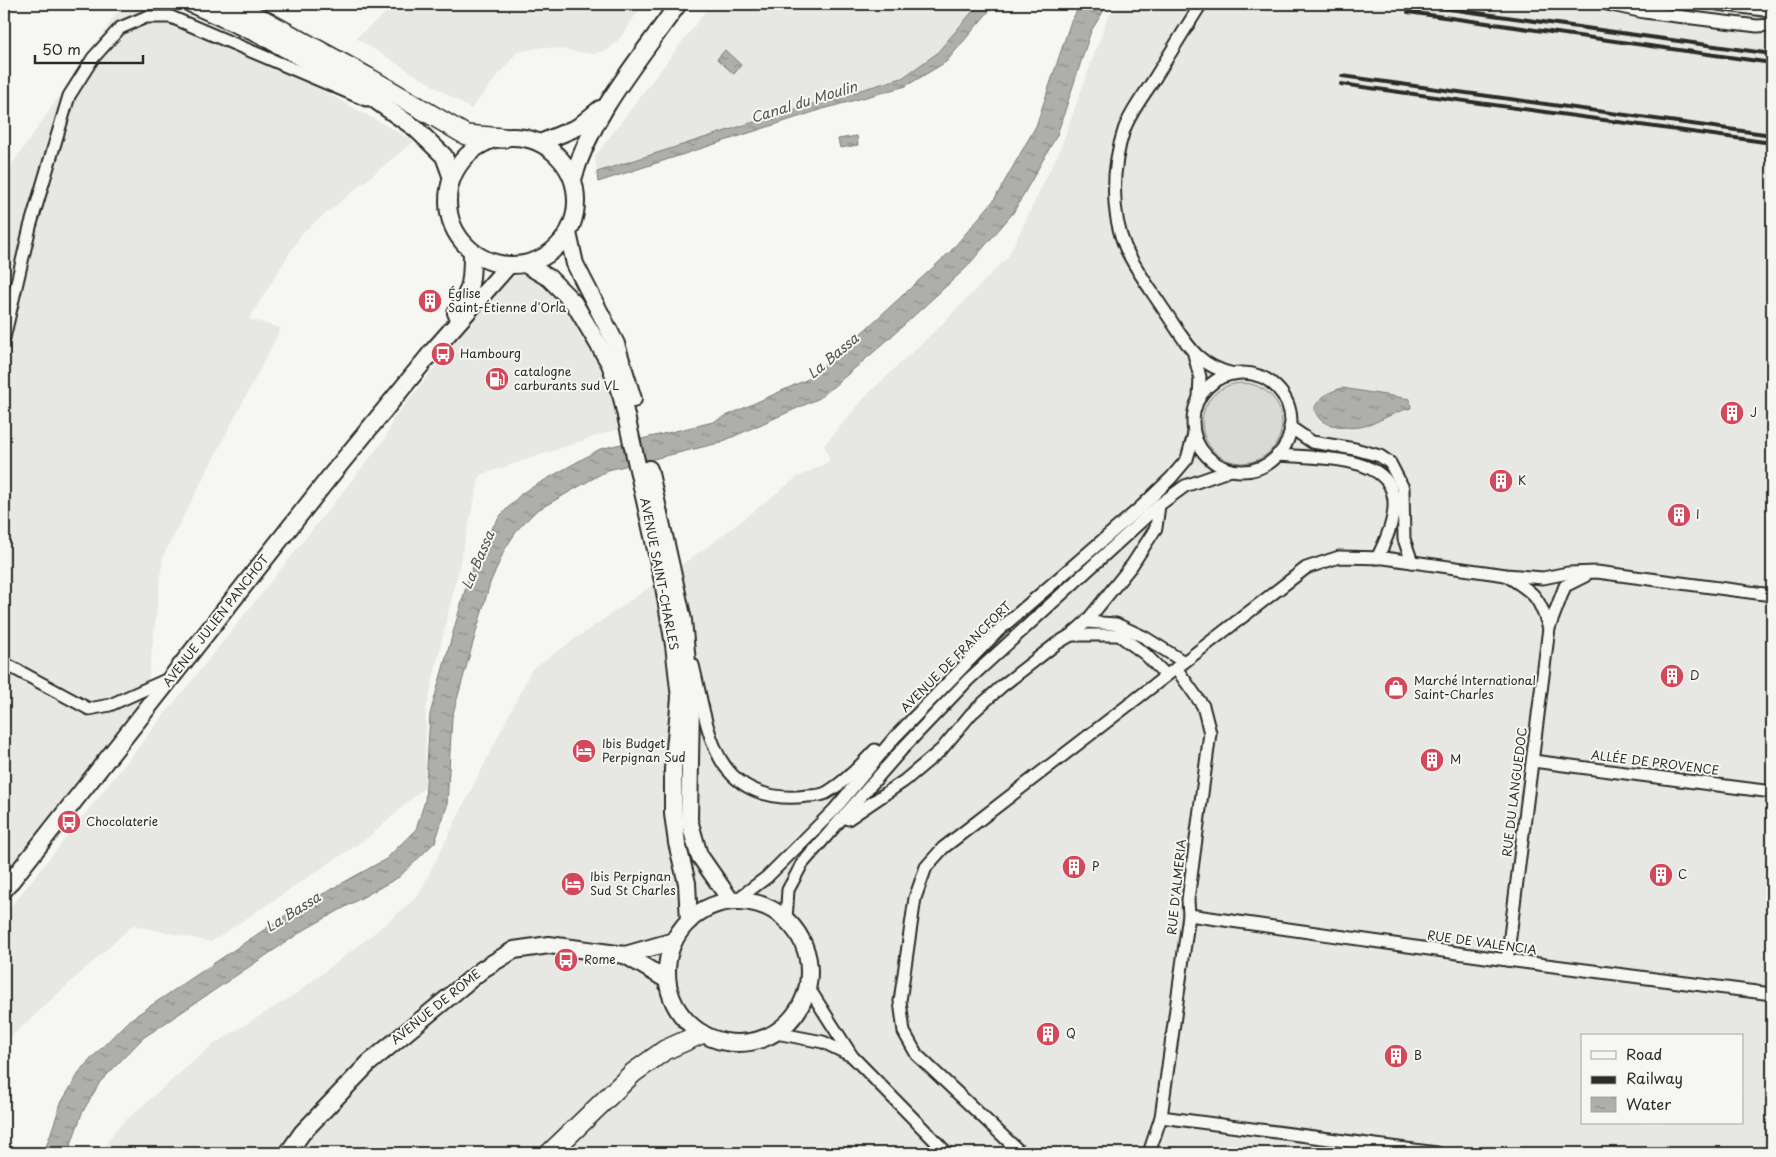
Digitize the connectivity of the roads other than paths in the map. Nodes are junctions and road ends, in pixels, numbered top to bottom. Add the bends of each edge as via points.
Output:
1 (191, 4) edge
2 (226, 4) edge
3 (678, 4) edge
4 (1201, 4) edge
5 (1607, 4) edge
6 (1718, 4) edge
7 (1772, 11) edge
8 (1772, 25) edge
9 (607, 103) junction
10 (387, 108) junction
11 (503, 138) junction
12 (540, 143) junction
13 (452, 178) junction
14 (573, 179) junction
15 (568, 233) junction
16 (472, 252) junction
17 (525, 264) junction
18 (508, 266) junction
19 (4, 338) edge
20 (431, 354) junction
21 (1194, 354) junction
22 (1234, 374) junction
23 (1199, 398) junction
24 (634, 426) junction
25 (1290, 427) junction
26 (1194, 434) junction
27 (1277, 455) junction
28 (1231, 470) junction
29 (644, 472) junction
30 (1159, 505) junction
31 (1376, 558) junction
32 (1412, 562) junction
33 (1596, 572) junction
34 (1506, 575) junction
35 (1772, 595) edge
36 (682, 620) junction
37 (1086, 622) junction
38 (1549, 628) junction
39 (1071, 635) junction
40 (971, 657) junction
41 (4, 663) edge
42 (1180, 665) junction
43 (1166, 675) junction
44 (172, 678) junction
45 (1533, 761) junction
46 (1772, 792) edge
47 (838, 826) junction
48 (4, 890) edge
49 (733, 901) junction
50 (1189, 915) junction
51 (786, 920) junction
52 (689, 921) junction
53 (674, 941) junction
54 (625, 955) junction
55 (1507, 960) junction
56 (667, 980) junction
57 (808, 986) junction
58 (1772, 994) edge
59 (776, 1033) junction
60 (701, 1034) junction
61 (852, 1056) junction
62 (1161, 1117) junction
63 (288, 1153) edge
64 (550, 1153) edge
65 (947, 1153) edge
66 (1021, 1153) edge
67 (1149, 1153) edge
68 (1437, 1153) edge

1 - 10 street via 262,36
2 - 11 main road via 368,77 466,135
3 - 9 street
4 - 21 street via 1125,128 1114,189 1118,223 1126,249
5 - 8 street via 1654,13
6 - 7 street
9 - 12 street via 578,127
9 - 14 street via 581,151
10 - 13 street via 415,128 444,156
10 - 19 street via 171,17 146,17 120,28 93,58 69,96 30,228
11 - 12 street via 522,138
11 - 13 street via 482,145 464,158
12 - 14 street via 560,158
13 - 16 street via 448,197 450,218 458,236
14 - 15 street via 576,207
15 - 17 street via 550,254
15 - 24 street, AVENUE SAINT-CHARLES via 575,264 616,344
16 - 18 street via 489,262
16 - 20 street, AVENUE JULIEN PANCHOT via 469,294
17 - 18 street
17 - 24 street, AVENUE SAINT-CHARLES via 549,278 574,303 610,364
18 - 20 street, AVENUE JULIEN PANCHOT
20 - 44 street, AVENUE JULIEN PANCHOT via 328,478
21 - 22 street via 1218,371
21 - 23 street via 1200,377
22 - 23 street via 1220,378
22 - 25 street via 1256,376 1276,388 1288,408
23 - 26 street via 1194,410
24 - 29 street, AVENUE SAINT-CHARLES
25 - 27 street via 1284,447
25 - 32 street via 1312,442 1380,456 1390,463 1403,488 1404,539
26 - 28 street via 1208,457
26 - 40 street, AVENUE DE FRANCFORT via 1187,459 1171,478
27 - 28 street via 1256,469
27 - 31 street via 1362,465 1382,474 1395,498 1390,534
28 - 30 street, AVENUE DE FRANCFORT via 1185,486
29 - 36 street, AVENUE SAINT-CHARLES
29 - 52 street, AVENUE SAINT-CHARLES via 680,698 673,769 673,814 687,883
30 - 37 street via 1156,528 1132,565
30 - 47 street, AVENUE DE FRANCFORT via 968,680 904,747
31 - 32 street
31 - 42 street via 1339,557 1306,568
32 - 34 street
33 - 34 street via 1543,578
33 - 35 street
33 - 38 street, RUE DU LANGUEDOC via 1576,578 1565,586
34 - 38 street, RUE DU LANGUEDOC via 1542,604
36 - 40 street via 710,735 721,761 741,784 769,796 799,798 824,794 853,773 916,706
36 - 49 street, AVENUE SAINT-CHARLES via 691,705 689,820 699,855
37 - 39 street
37 - 42 street via 1116,624 1144,637
38 - 45 street, RUE DU LANGUEDOC
39 - 43 street via 1118,635 1145,654
39 - 47 street via 1002,686 971,714 941,750 904,781
40 - 49 street, AVENUE DE FRANCFORT via 894,738 834,810 767,877
41 - 44 street via 89,709 110,704
42 - 43 street
42 - 50 street, RUE D'ALMERIA via 1203,706 1210,733 1188,900
43 - 66 street via 943,848 926,867 915,898 900,1001 904,1032 917,1055
44 - 48 street, AVENUE JULIEN PANCHOT
45 - 46 street, ALLÉE DE PROVENCE
45 - 55 street, RUE DU LANGUEDOC
47 - 51 street, AVENUE DE FRANCFORT via 802,864 788,890
49 - 51 street via 762,906
49 - 52 street via 708,908
50 - 55 street, RUE DE VALENCIA
50 - 62 street, RUE D'ALMERIA
51 - 57 street via 806,950
52 - 53 street
53 - 54 street, AVENUE DE ROME
53 - 56 street via 668,960
54 - 56 street, AVENUE DE ROME
54 - 63 street, AVENUE DE ROME via 549,945 514,950 483,969 369,1063 302,1133
55 - 58 street, RUE DE VALENCIA
56 - 60 street via 672,1001 680,1014
57 - 59 street via 801,1005
57 - 61 street
59 - 60 street via 758,1041 738,1044
59 - 61 street via 823,1042
60 - 64 main road via 666,1050 633,1073
61 - 65 street
62 - 67 street, RUE D'ALMERIA
62 - 68 street

